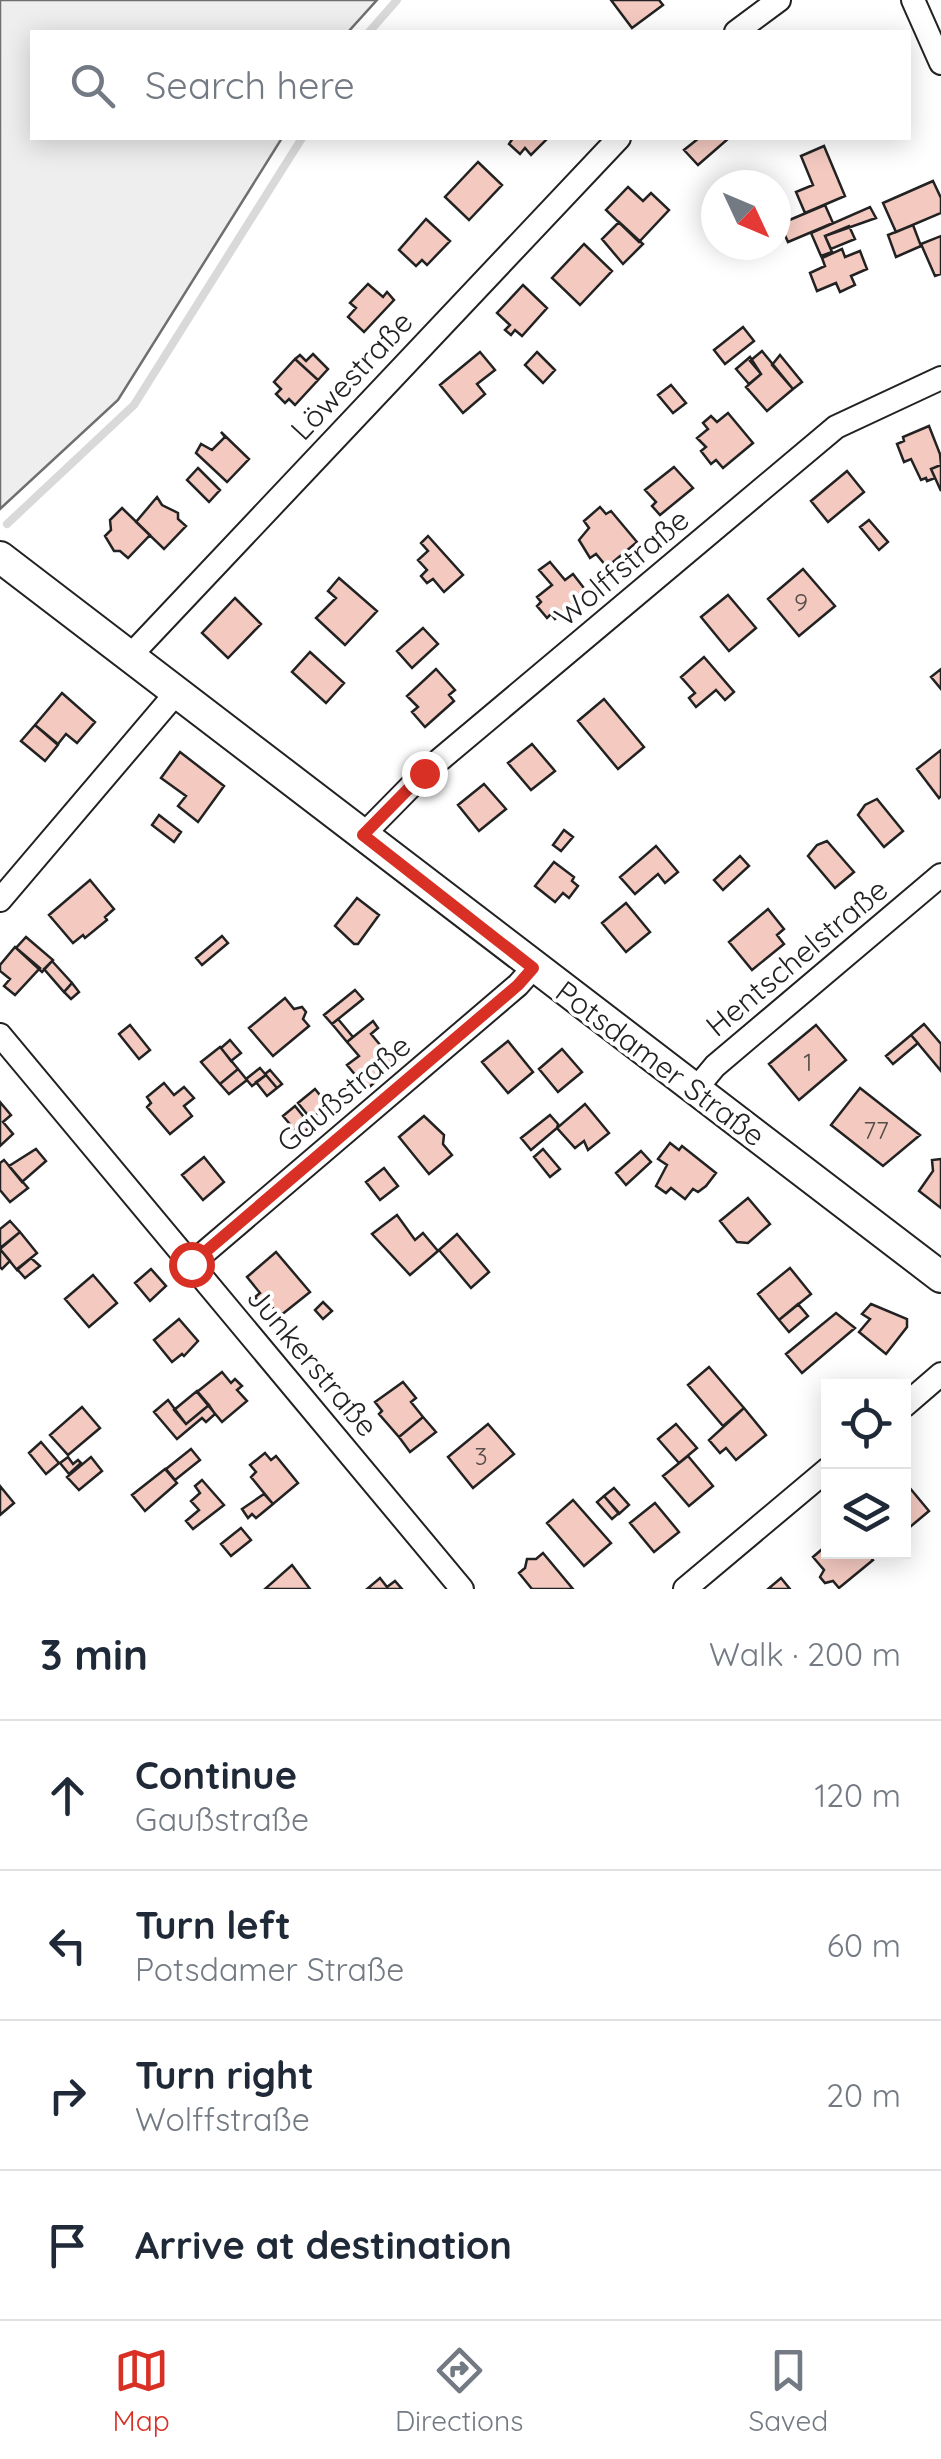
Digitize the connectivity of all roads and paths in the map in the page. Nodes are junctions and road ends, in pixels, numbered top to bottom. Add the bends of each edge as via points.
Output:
1 (779, 0) edge
2 (914, 0) edge
3 (739, 30) edge
4 (941, 63) edge
5 (617, 140) edge
6 (941, 378) edge
7 (0, 557) edge
8 (130, 656) junction
9 (177, 692) junction
10 (363, 835) junction
11 (941, 875) edge
12 (0, 900) edge
13 (533, 968) junction
14 (0, 1035) edge
15 (695, 1090) junction
16 (191, 1264) junction
17 (941, 1277) edge
18 (941, 1374) edge
19 (911, 1400) edge
20 (827, 1469) edge
21 (462, 1589) edge
22 (684, 1589) edge

1 - 3 street
2 - 4 street
5 - 8 street, Löwestraße
6 - 10 street, Wolffstraße via 836,427 424,773
7 - 8 street, Potsdamer Straße
8 - 9 street, Potsdamer Straße
9 - 10 street, Potsdamer Straße
9 - 12 street
10 - 13 street, Potsdamer Straße
11 - 15 street, Hentschelstraße
13 - 15 street, Potsdamer Straße
13 - 16 street, Gaußstraße
14 - 16 street, Junkerstraße
15 - 17 street, Potsdamer Straße
16 - 21 street, Junkerstraße
18 - 19 street
20 - 22 street

